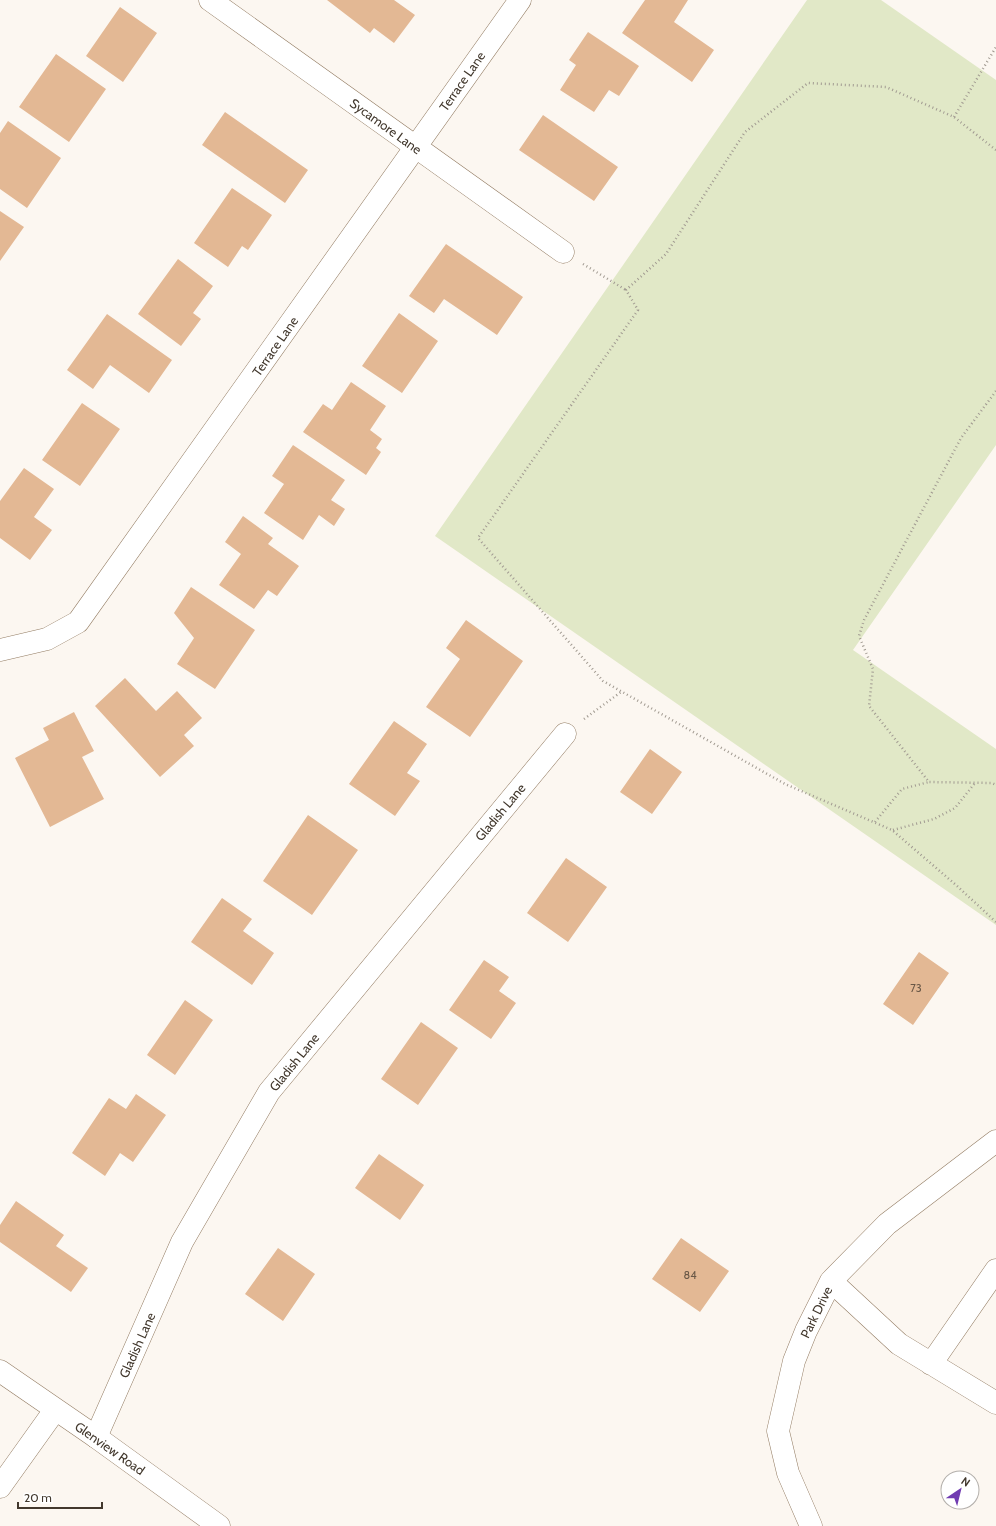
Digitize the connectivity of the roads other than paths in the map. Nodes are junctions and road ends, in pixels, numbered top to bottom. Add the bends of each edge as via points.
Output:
1 (210, 0) edge
2 (520, 0) edge
3 (416, 147) junction
4 (563, 252) road end
5 (0, 650) edge
6 (564, 734) road end
7 (996, 1141) edge
8 (996, 1270) edge
9 (831, 1281) junction
10 (931, 1364) junction
11 (0, 1371) edge
12 (996, 1403) edge
13 (55, 1410) junction
14 (96, 1437) junction
15 (0, 1487) edge
16 (220, 1526) edge
17 (811, 1526) edge

1 - 3 street, Sycamore Lane
2 - 3 street, Terrace Lane
3 - 4 street, Sycamore Lane
3 - 5 street, Terrace Lane via 78,622 47,639
6 - 14 street, Gladish Lane via 269,1092 182,1242
7 - 9 street, Park Drive via 887,1224
8 - 10 street
9 - 10 street via 898,1344
9 - 17 street, Park Drive via 794,1361 778,1431 788,1473
10 - 12 street
11 - 13 street, Glenview Road
13 - 14 street, Glenview Road
13 - 15 street
14 - 16 street, Glenview Road

